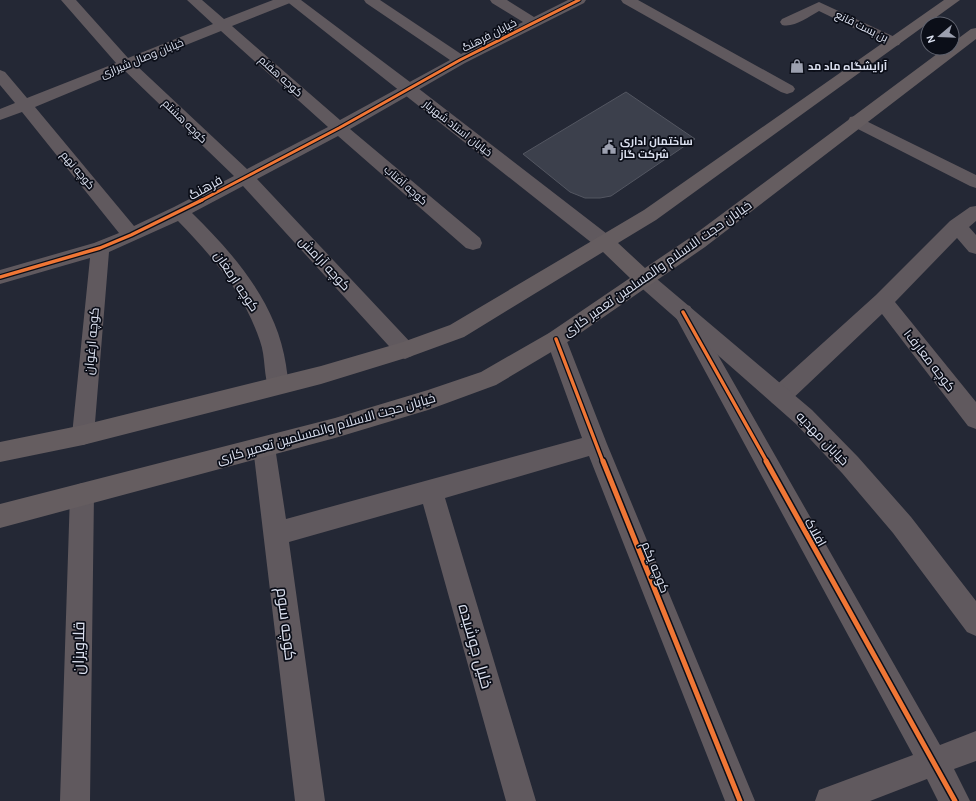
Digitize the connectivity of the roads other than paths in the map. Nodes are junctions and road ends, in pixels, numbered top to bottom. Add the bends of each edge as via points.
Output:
1 (68, 0) edge
2 (194, 0) edge
3 (284, 0) edge
4 (292, 0) edge
5 (371, 0) edge
6 (497, 0) edge
7 (579, 0) edge
8 (628, 0) edge
9 (953, 0) edge
10 (787, 22) dead end
11 (534, 23) junction
12 (223, 25) junction
13 (976, 32) edge
14 (894, 42) junction
15 (460, 60) junction
16 (126, 64) junction
17 (0, 74) edge
18 (408, 88) junction
19 (787, 89) dead end
20 (24, 106) junction
21 (0, 115) edge
22 (856, 121) junction
23 (339, 128) junction
24 (244, 177) junction
25 (976, 182) edge
26 (180, 212) junction
27 (976, 212) edge
28 (957, 226) junction
29 (132, 235) junction
30 (604, 242) junction
31 (473, 243) dead end
32 (976, 247) edge
33 (100, 248) junction
34 (0, 277) edge
35 (644, 279) junction
36 (884, 301) junction
37 (683, 312) junction
38 (556, 339) junction
39 (405, 350) junction
40 (278, 385) junction
41 (780, 396) junction
42 (976, 419) edge
43 (83, 435) junction
44 (596, 444) junction
45 (264, 447) junction
46 (0, 452) edge
47 (430, 491) junction
48 (82, 494) junction
49 (0, 516) edge
50 (276, 534) junction
51 (976, 623) edge
52 (976, 746) edge
53 (933, 762) junction
54 (75, 801) edge
55 (310, 801) edge
56 (521, 801) edge
57 (740, 801) edge
58 (830, 801) edge
59 (955, 801) edge

1 - 16 street, کوچه هشتم
2 - 12 street
3 - 12 street, خیابان وصال شیرازی
4 - 18 street, خیابان استاد شهریار
5 - 15 street
6 - 11 street
7 - 11 street, خیابان فرهنگ
8 - 19 street
9 - 14 main road
10 - 14 street, بن بست قانع via 819,6
11 - 15 street, خیابان فرهنگ
12 - 16 street, خیابان وصال شیرازی
12 - 23 street, کوچه هفتم
13 - 22 main road, خیابان حجت الاسلام والمسلمین تعمیر کاری
14 - 30 main road via 650,215
15 - 18 street, خیابان فرهنگ
16 - 20 street, خیابان وصال شیرازی
16 - 24 street, کوچه هشتم
17 - 20 street, کوچه نهم
18 - 23 street, فرهنگ
18 - 30 street, خیابان استاد شهریار
20 - 21 street, خیابان وصال شیرازی
20 - 29 street, کوچه نهم
22 - 25 street
22 - 35 main road, خیابان حجت الاسلام والمسلمین تعمیر کاری via 698,242
23 - 24 street, فرهنگ
23 - 31 street, کوچه آفتاب
24 - 26 street, فرهنگ
24 - 39 street, کوچه آرامش
26 - 29 street, فرهنگ
26 - 40 street, کوچه ارمغان via 216,250 254,303 266,327 272,347
27 - 28 street
28 - 32 street
28 - 36 street
29 - 33 street, فرهنگ
30 - 35 main road
30 - 39 main road via 457,331
33 - 34 street, فرهنگ
33 - 43 street, کوچه ارغوان
35 - 37 street, خیابان مهدیه
35 - 38 main road, خیابان حجت الاسلام والمسلمین تعمیر کاری
36 - 41 street
36 - 42 street, کوچه معارف۱
37 - 41 street, خیابان مهدیه
37 - 53 street, افلاک
38 - 44 street, کوچه یکم
38 - 45 main road, خیابان حجت الاسلام والمسلمین تعمیر کاری via 488,379 428,400
39 - 40 main road
40 - 43 main road
41 - 51 street, خیابان مهدیه via 804,417 902,525
43 - 46 main road
44 - 47 street
44 - 57 street, کوچه یکم
45 - 48 main road, خیابان حجت الاسلام والمسلمین تعمیر کاری
45 - 50 street, کوچه سوم
47 - 50 street
47 - 56 street, خلیل جوشیده
48 - 49 main road, خیابان حجت الاسلام والمسلمین تعمیر کاری
48 - 54 street, قلاویزان
50 - 55 street, کوچه سوم
52 - 53 street
53 - 58 street
53 - 59 street, افلاک

